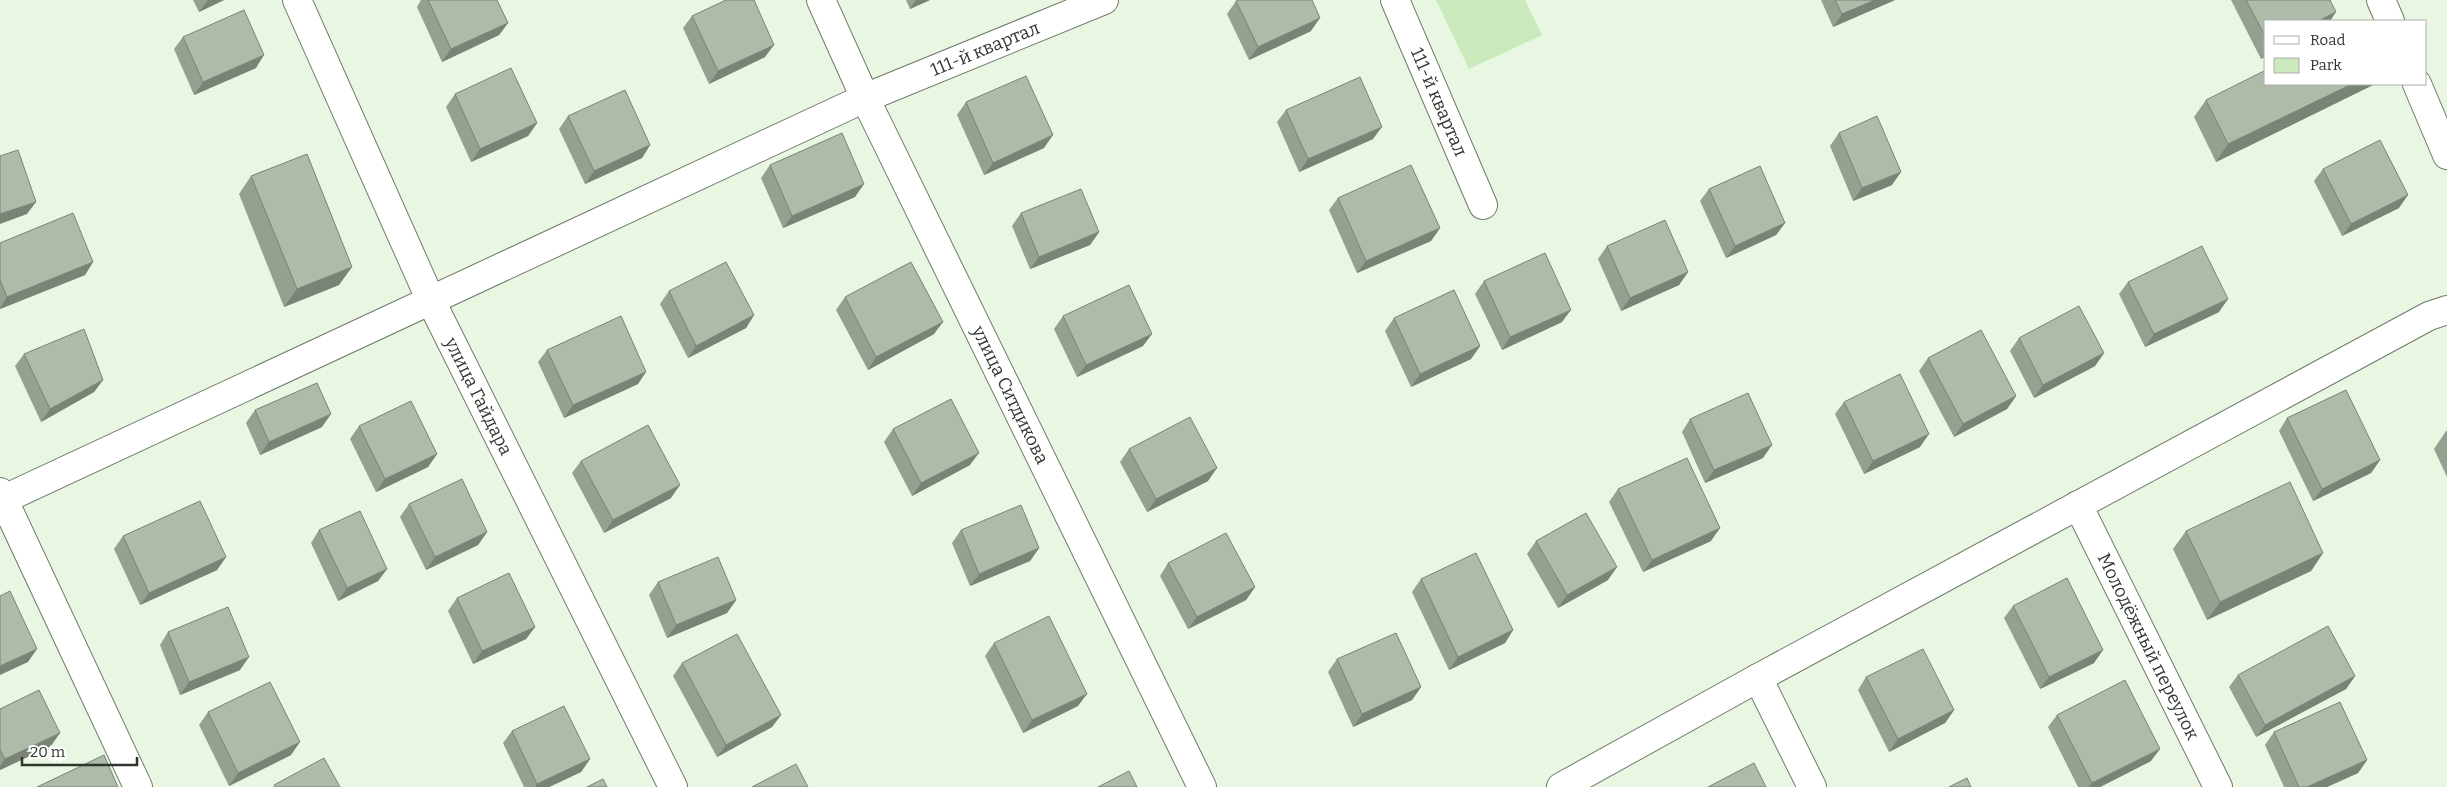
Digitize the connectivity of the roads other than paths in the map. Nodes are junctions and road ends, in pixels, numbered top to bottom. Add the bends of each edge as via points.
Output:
1 (297, 0) edge
2 (821, 0) edge
3 (1104, 0) edge
4 (1395, 0) edge
5 (2381, 0) edge
6 (2390, 20) edge
7 (2417, 85) edge
8 (865, 98) junction
9 (2447, 155) edge
10 (1483, 205) dead end
11 (431, 301) junction
12 (2447, 310) edge
13 (1, 498) edge
14 (2078, 506) junction
15 (1758, 678) junction
16 (138, 787) edge
17 (673, 787) edge
18 (1202, 787) edge
19 (1561, 787) edge
20 (1812, 787) edge
21 (2218, 787) edge

1 - 11 street, улица Гайдара
2 - 8 street, улица Ситдикова
3 - 8 street, 111-й квартал
4 - 10 street, 111-й квартал
5 - 6 street
7 - 9 street
8 - 11 street, 111-й квартал
8 - 18 street, улица Ситдикова
11 - 13 street, 111-й квартал
11 - 17 street, улица Гайдара
12 - 14 street via 2429,316
13 - 16 street
14 - 15 street
14 - 21 street, Молодёжный переулок
15 - 19 street
15 - 20 street

